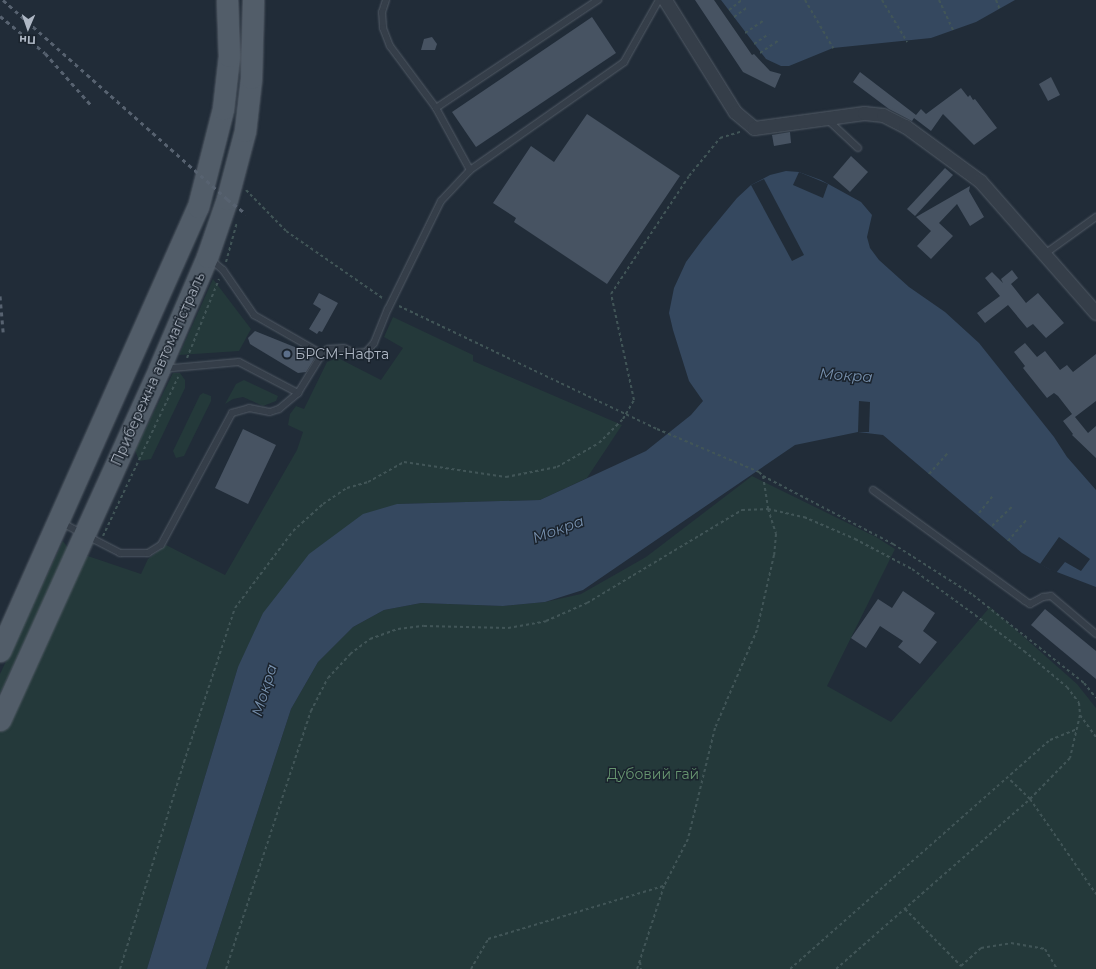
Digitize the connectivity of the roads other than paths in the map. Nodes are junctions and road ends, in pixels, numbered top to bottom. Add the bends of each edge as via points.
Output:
1 (227, 0) edge
2 (253, 0) edge
3 (386, 0) edge
4 (598, 0) edge
5 (659, 0) edge
6 (665, 0) edge
7 (436, 108) junction
8 (828, 120) junction
9 (858, 148) dead end
10 (470, 170) junction
11 (1096, 217) edge
12 (1046, 253) junction
13 (207, 257) junction
14 (1096, 313) edge
15 (322, 354) junction
16 (159, 369) junction
17 (298, 393) junction
18 (873, 490) dead end
19 (71, 496) junction
20 (97, 507) junction
21 (58, 521) junction
22 (85, 533) junction
23 (49, 540) junction
24 (76, 552) junction
25 (1096, 634) edge
26 (0, 650) edge
27 (0, 720) edge

1 - 19 main road, Прибережна автомагістраль via 229,56 224,109 202,194 188,234
2 - 13 main road, Прибережна автомагістраль via 252,78 245,131 227,199
3 - 7 lane via 382,12 383,28 390,46
4 - 7 lane
5 - 10 lane via 624,62
6 - 8 street via 735,112 754,128
7 - 10 lane
8 - 9 lane
8 - 12 street via 864,114 883,115 905,126 980,181
10 - 15 lane via 441,201 391,302 374,344 366,352 355,353 344,348 328,349
11 - 12 lane
12 - 14 street
13 - 15 lane via 223,270 254,315
13 - 16 main road, Прибережна автомагістраль
15 - 17 lane
16 - 17 lane via 239,362
16 - 20 main road, Прибережна автомагістраль
17 - 22 lane via 274,410 248,408 232,413 165,540 154,550 140,554 120,553 99,544
18 - 25 lane via 1025,601 1030,604 1051,596
19 - 20 main road via 70,504 74,511 86,513
19 - 21 main road, Прибережна автомагістраль
20 - 22 main road, Прибережна автомагістраль
21 - 22 lane
21 - 23 main road, Прибережна автомагістраль
22 - 24 main road, Прибережна автомагістраль
23 - 24 main road via 62,535 71,538 76,546
23 - 26 main road, Прибережна автомагістраль
24 - 27 main road, Прибережна автомагістраль

